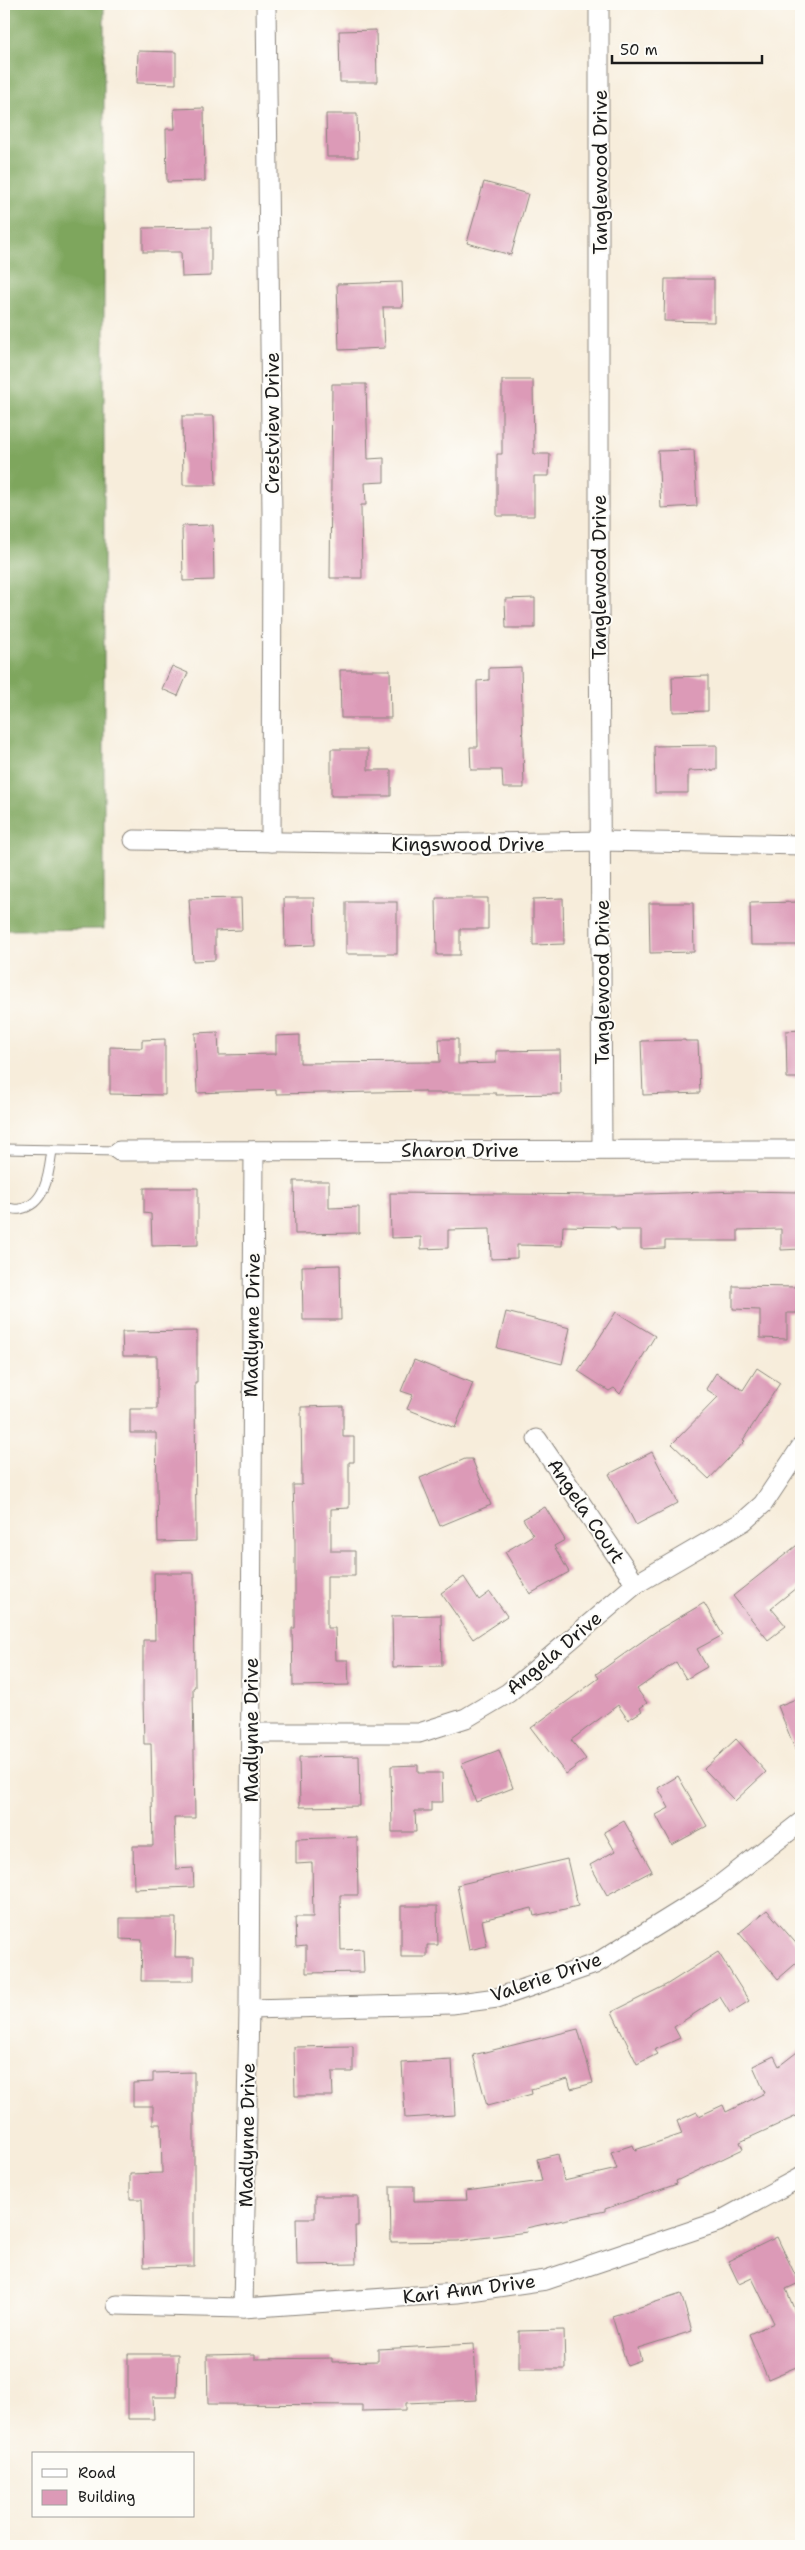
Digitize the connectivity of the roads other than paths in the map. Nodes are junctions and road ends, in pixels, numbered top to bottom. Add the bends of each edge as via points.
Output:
1 (266, 4) edge
2 (599, 4) edge
3 (134, 840) dead end
4 (602, 841) junction
5 (271, 842) junction
6 (801, 845) edge
7 (4, 1149) edge
8 (602, 1149) junction
9 (52, 1150) junction
10 (801, 1150) edge
11 (119, 1151) joint
12 (254, 1152) junction
13 (4, 1207) edge
14 (537, 1439) dead end
15 (801, 1447) edge
16 (636, 1584) junction
17 (251, 1733) junction
18 (801, 1822) edge
19 (249, 2010) junction
20 (801, 2179) edge
21 (117, 2305) dead end
22 (243, 2308) junction

1 - 5 street, Crestview Drive via 272,504
2 - 4 street, Tanglewood Drive
3 - 5 street, Kingswood Drive
4 - 5 street, Kingswood Drive
4 - 6 street, Kingswood Drive
4 - 8 street, Tanglewood Drive
7 - 9 lane
8 - 10 street, Sharon Drive
8 - 12 street, Sharon Drive
9 - 11 lane
9 - 13 lane via 47,1183 36,1200 20,1209
11 - 12 street, Sharon Drive
12 - 17 street, Madlynne Drive
14 - 16 street, Angela Court
15 - 16 street, Angela Drive via 763,1504 744,1521
16 - 17 street, Angela Drive via 508,1693 466,1718 419,1733
17 - 19 street, Madlynne Drive
18 - 19 street, Valerie Drive via 711,1892 595,1964 497,1998 452,2004
19 - 22 street, Madlynne Drive
20 - 22 street, Kari Ann Drive via 718,2222 546,2280 457,2293
21 - 22 street, Kari Ann Drive

